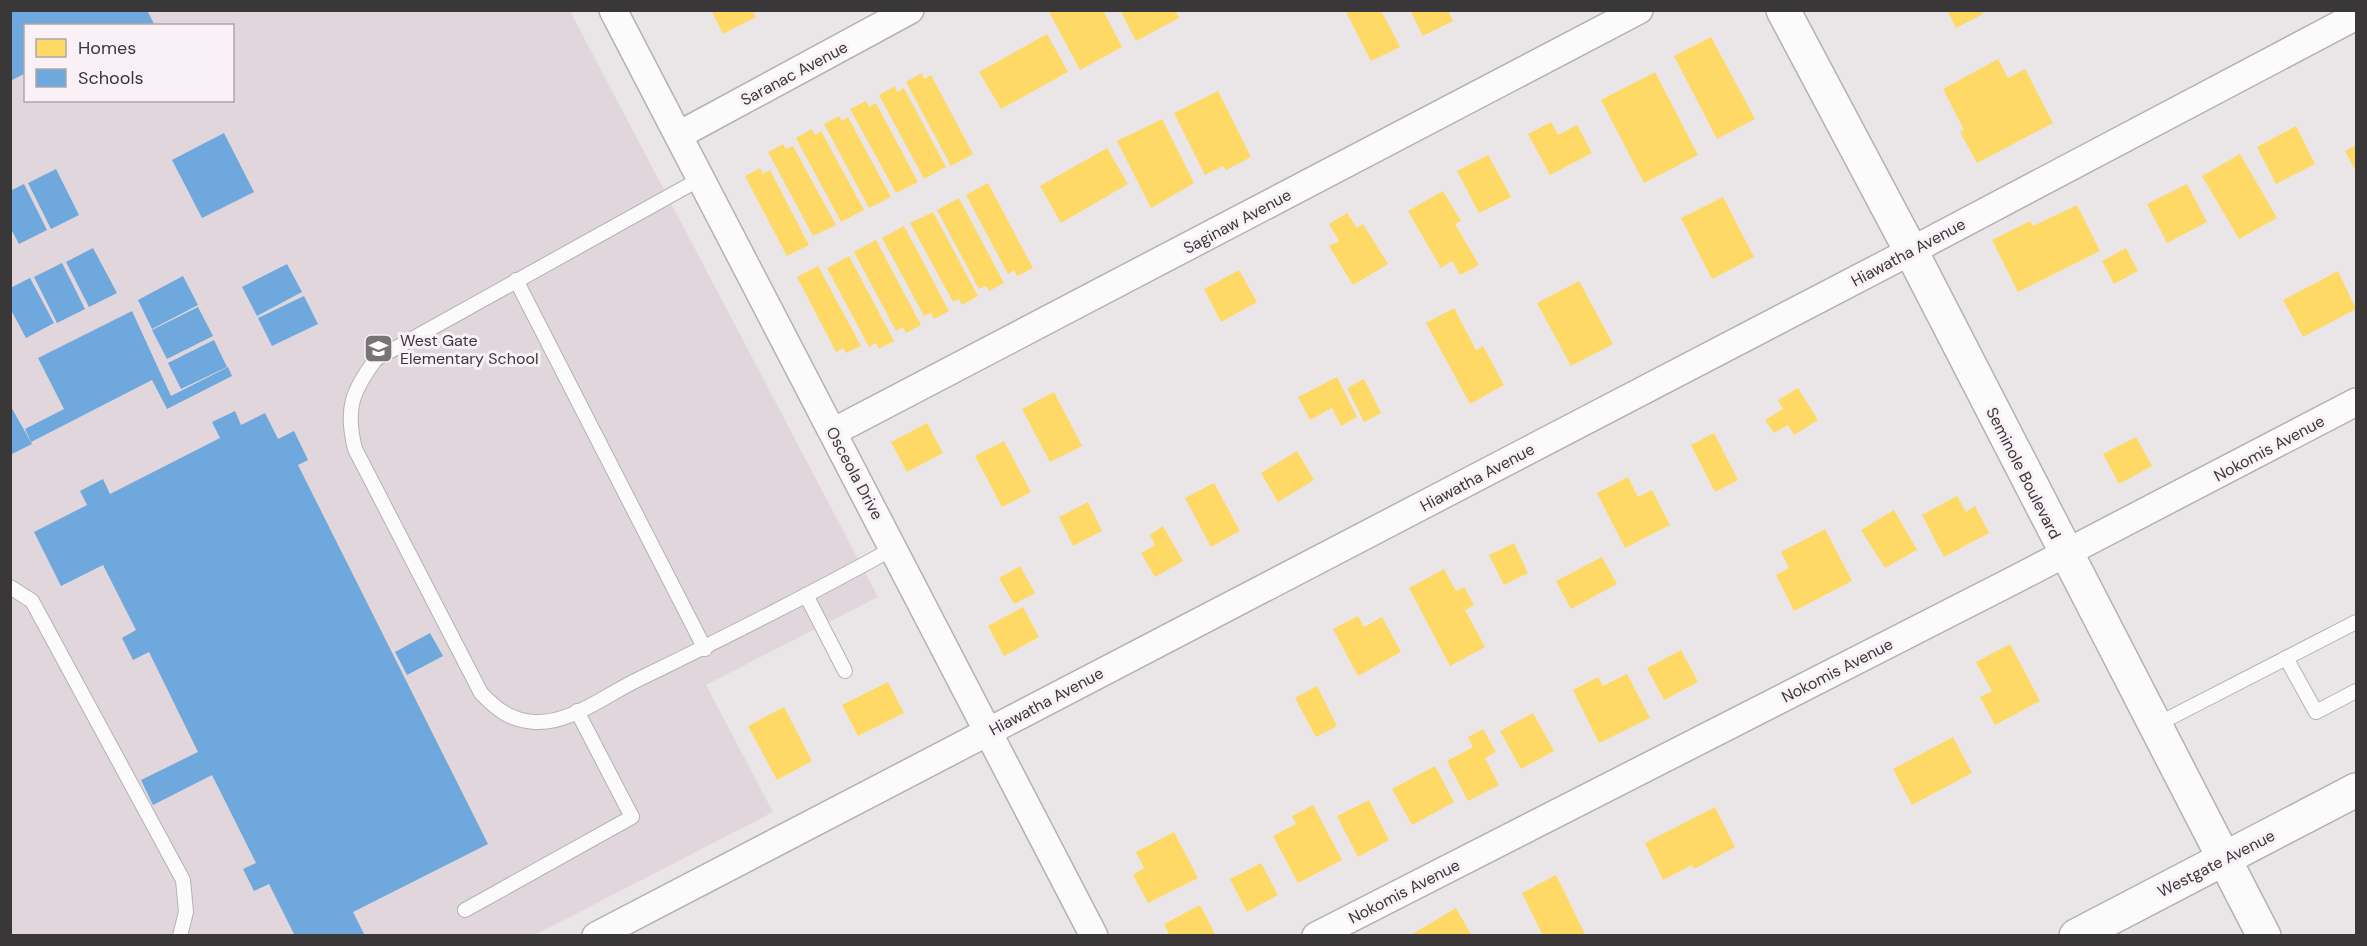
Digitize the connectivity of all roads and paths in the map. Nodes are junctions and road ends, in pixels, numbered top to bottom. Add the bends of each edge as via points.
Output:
1 (613, 10) edge
2 (910, 10) edge
3 (1640, 10) edge
4 (1784, 10) edge
5 (2356, 15) edge
6 (679, 135) junction
7 (700, 179) junction
8 (1911, 251) junction
9 (516, 280) junction
10 (2356, 402) edge
11 (833, 432) junction
12 (894, 548) junction
13 (2065, 554) junction
14 (10, 586) edge
15 (806, 596) junction
16 (2356, 622) edge
17 (705, 649) junction
18 (2286, 658) junction
19 (845, 671) dead end
20 (2356, 691) edge
21 (577, 711) junction
22 (2155, 726) junction
23 (989, 731) junction
24 (2356, 790) edge
25 (2224, 859) junction
26 (465, 910) dead end
27 (180, 936) edge
28 (596, 936) edge
29 (1094, 936) edge
30 (1316, 936) edge
31 (2076, 936) edge
32 (2264, 936) edge

1 - 6 street, Osceola Drive
2 - 6 street, Saranac Avenue
3 - 11 street, Saginaw Avenue
4 - 8 street, Seminole Boulevard
5 - 8 street, Hiawatha Avenue
6 - 7 street, Osceola Drive
7 - 9 lane
7 - 11 street, Osceola Drive
8 - 13 street, Seminole Boulevard
8 - 23 street, Hiawatha Avenue
9 - 17 lane
9 - 21 lane via 376,358 358,382 351,404 350,427 355,449 481,693 495,708 514,719 536,722
10 - 13 street, Nokomis Avenue
11 - 12 street, Osceola Drive
12 - 15 lane
12 - 23 street, Osceola Drive
13 - 22 street, Seminole Boulevard
13 - 30 street, Nokomis Avenue
14 - 27 lane via 32,601 183,880 186,912
15 - 17 lane
15 - 19 lane
16 - 18 lane
17 - 21 lane
18 - 20 lane via 2316,712
18 - 22 lane
21 - 26 lane via 632,818
22 - 25 street, Seminole Boulevard
23 - 28 street, Hiawatha Avenue
23 - 29 street, Osceola Drive
24 - 25 street, Westgate Avenue
25 - 31 street, Westgate Avenue
25 - 32 street, Seminole Boulevard

